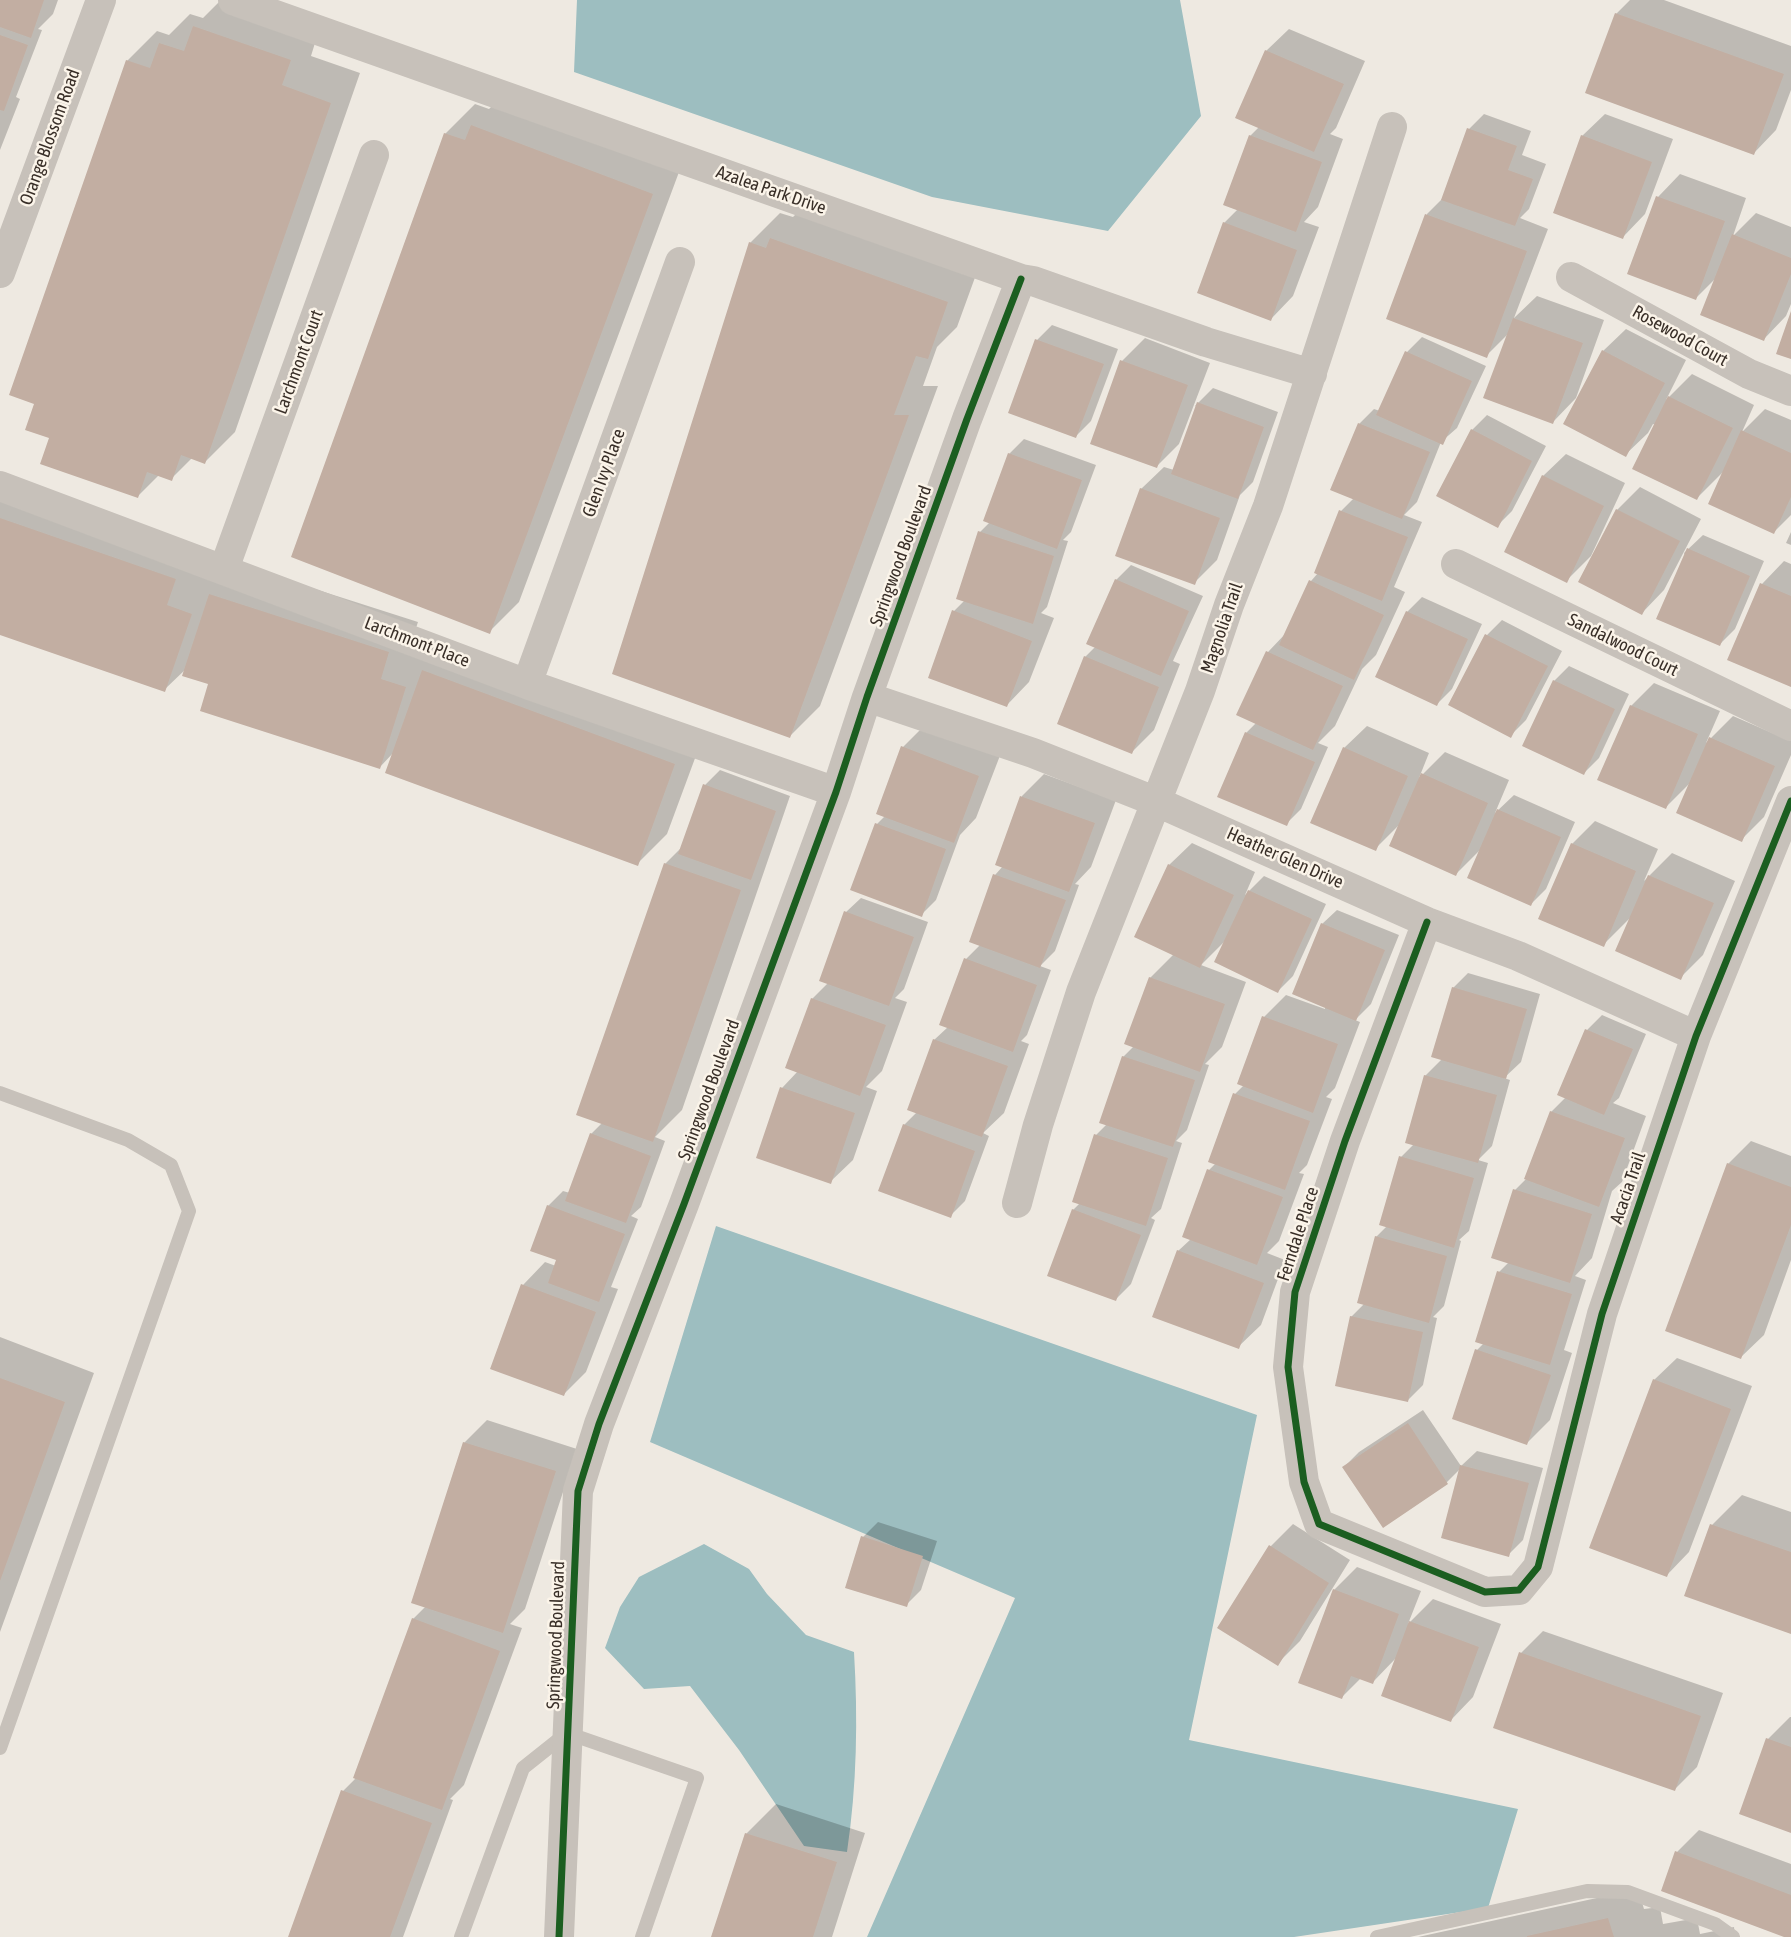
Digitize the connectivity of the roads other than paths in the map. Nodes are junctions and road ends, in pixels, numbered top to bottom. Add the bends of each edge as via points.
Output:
1 (101, 0) edge
2 (233, 0) edge
3 (1392, 127) dead end
4 (374, 155) dead end
5 (680, 262) dead end
6 (0, 274) edge
7 (1571, 277) dead end
8 (1021, 279) junction
9 (1312, 374) junction
10 (1791, 391) edge
11 (0, 486) edge
12 (1456, 564) dead end
13 (224, 569) junction
14 (527, 684) junction
15 (867, 697) junction
16 (1791, 726) edge
17 (835, 792) junction
18 (1791, 801) edge
19 (1157, 802) junction
20 (1427, 922) junction
21 (1696, 1036) junction
22 (0, 1093) edge
23 (1017, 1203) dead end
24 (1519, 1590) joint
25 (568, 1733) junction
26 (0, 1748) edge
27 (461, 1937) edge
28 (559, 1937) edge
29 (642, 1937) edge
30 (1377, 1937) edge
31 (1733, 1937) edge

1 - 6 street, Orange Blossom Road
2 - 8 street, Azalea Park Drive
3 - 9 street, Magnolia Trail
4 - 13 street, Larchmont Court
5 - 14 street, Glen Ivy Place
7 - 10 street, Rosewood Court via 1749,374
8 - 9 street, Azalea Park Drive
8 - 15 street, Springwood Boulevard
9 - 19 street, Magnolia Trail via 1268,506
11 - 13 street, Larchmont Place
12 - 16 street, Sandalwood Court
13 - 14 street, Larchmont Place
14 - 17 street, Larchmont Place
15 - 17 street, Springwood Boulevard
15 - 19 street, Heather Glen Drive via 1033,753
17 - 25 street, Springwood Boulevard via 598,1424 578,1491
18 - 21 street, Acacia Trail
19 - 20 street, Heather Glen Drive
19 - 23 street, Magnolia Trail via 1081,992
20 - 21 street, Heather Glen Drive via 1518,956
20 - 24 street, Ferndale Place via 1345,1141 1295,1292 1288,1367 1304,1482 1319,1524 1485,1592
21 - 24 street, Acacia Trail via 1602,1314 1538,1567
22 - 26 lane via 128,1140 171,1165 189,1212
25 - 27 lane via 523,1768
25 - 28 street, Springwood Boulevard
25 - 29 lane via 697,1778
30 - 31 lane via 1587,1891 1628,1892 1715,1924

